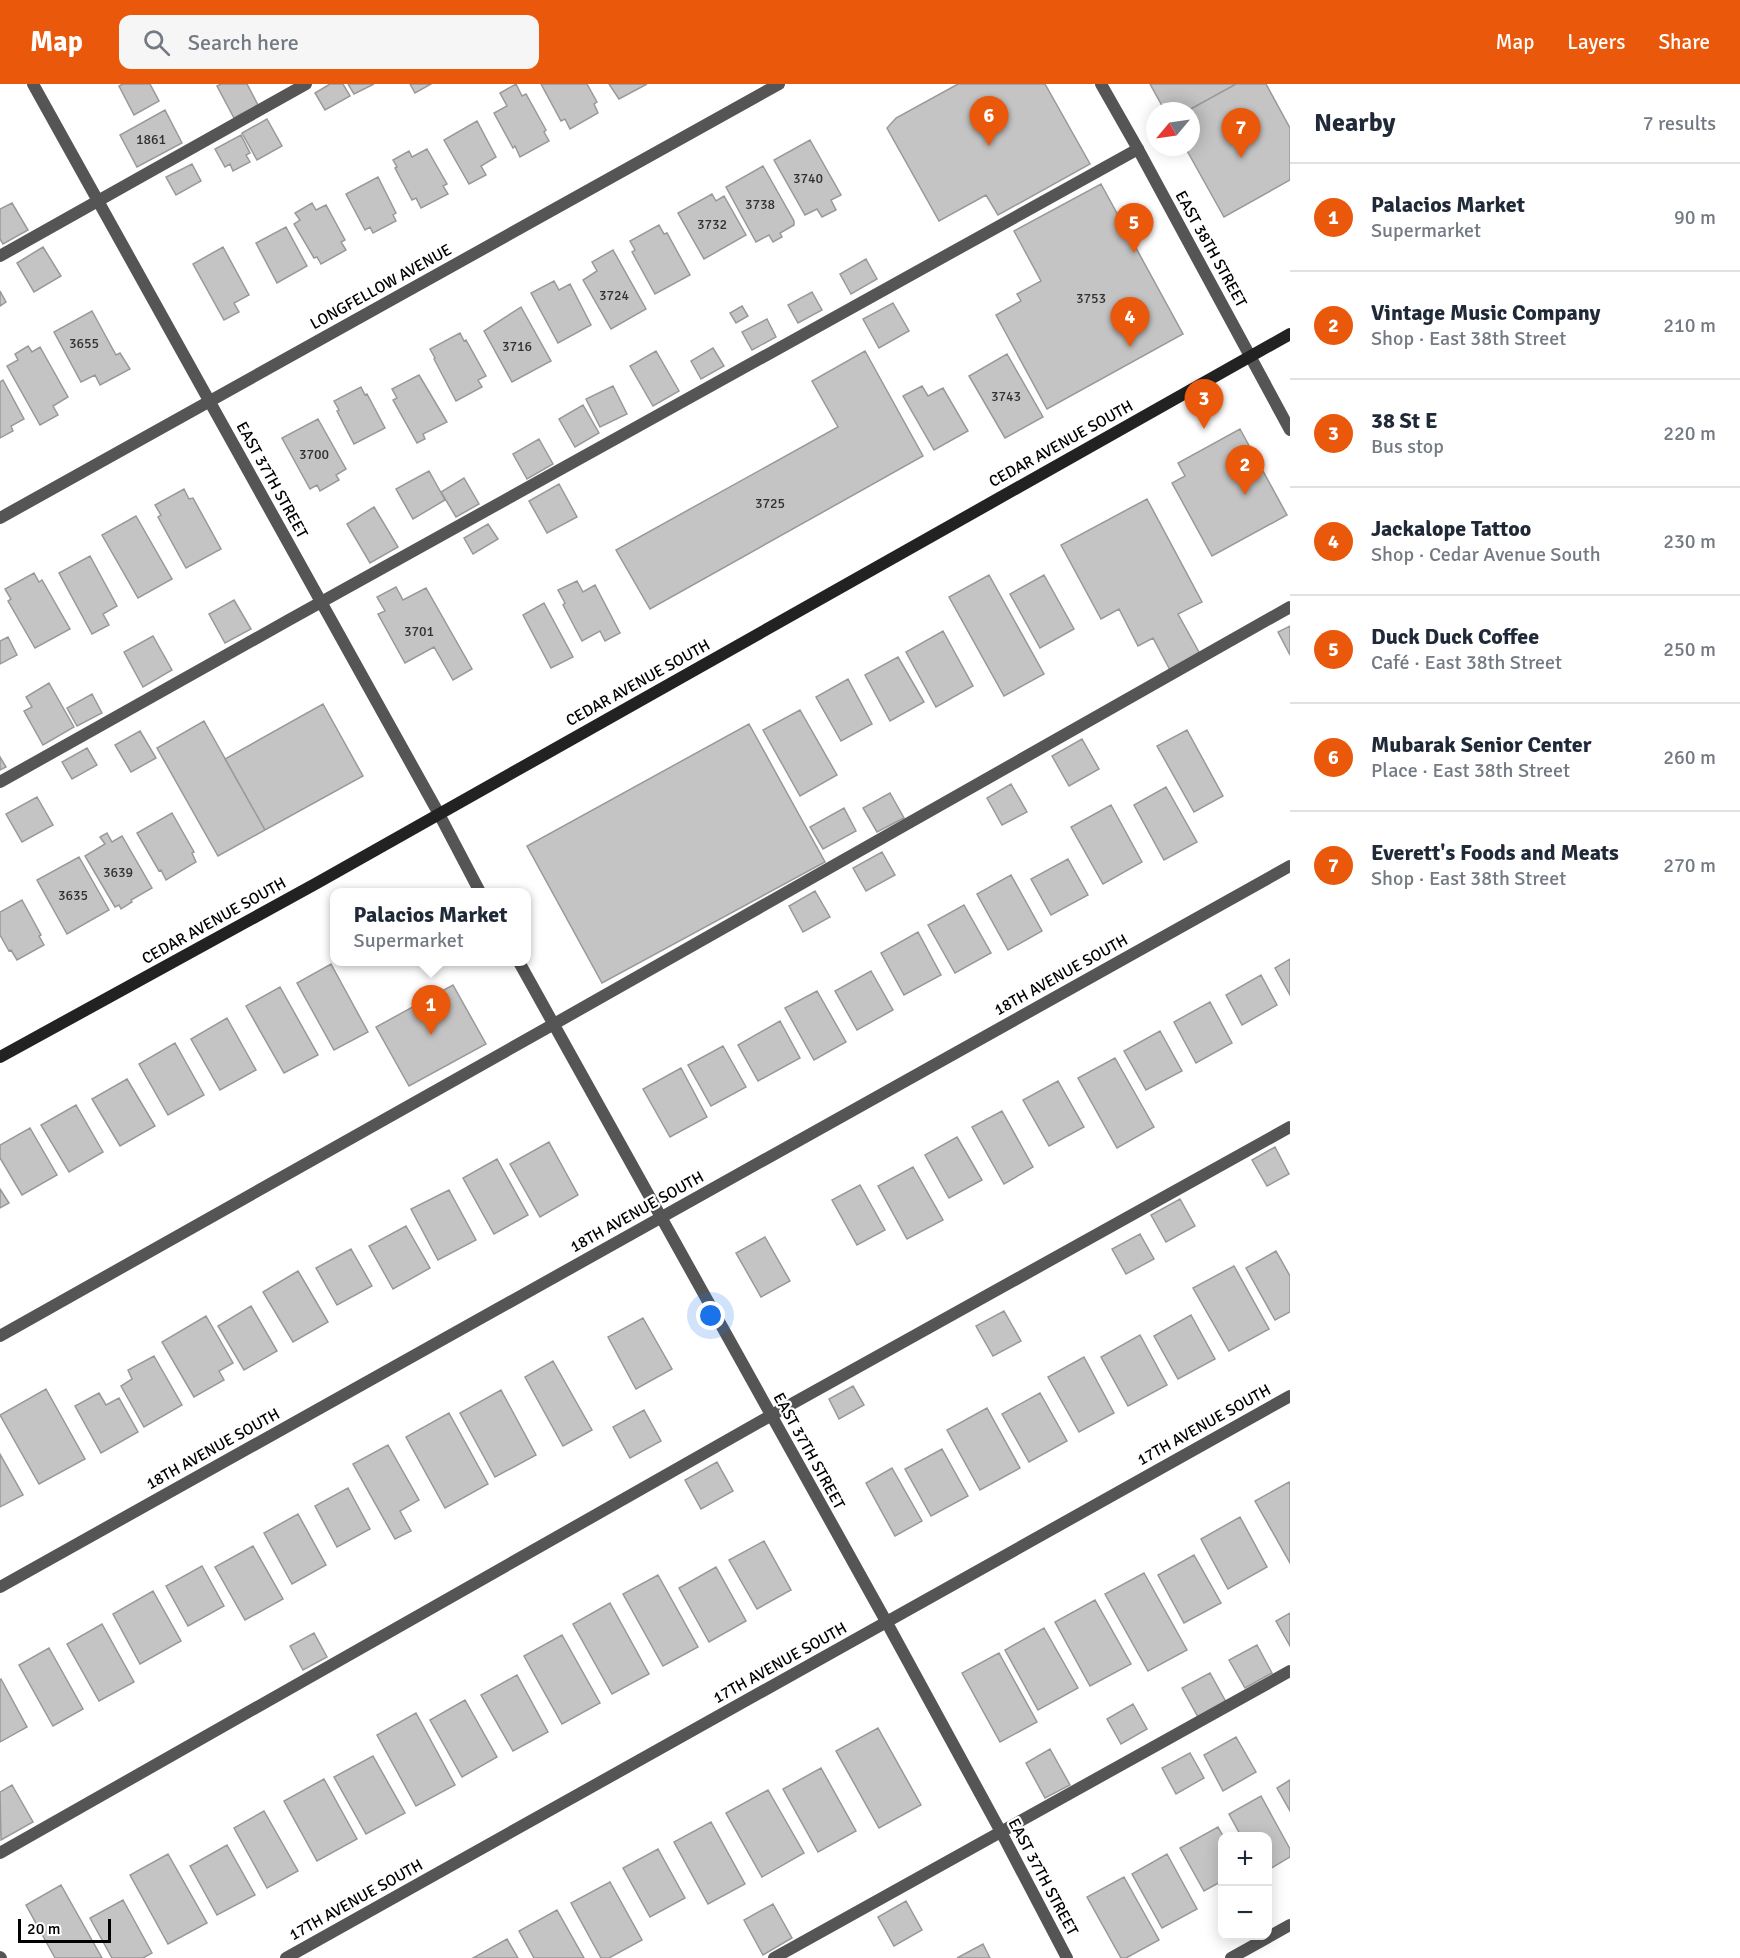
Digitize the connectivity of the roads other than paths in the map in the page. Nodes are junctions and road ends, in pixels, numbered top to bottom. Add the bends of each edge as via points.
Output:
1 (33, 84) edge
2 (306, 84) edge
3 (779, 84) edge
4 (1101, 84) edge
5 (1138, 149) junction
6 (98, 200) junction
7 (0, 256) edge
8 (1290, 334) edge
9 (1249, 358) junction
10 (209, 402) junction
11 (1290, 430) edge
12 (0, 519) edge
13 (321, 602) junction
14 (1290, 607) edge
15 (0, 782) edge
16 (439, 814) junction
17 (1290, 866) edge
18 (478, 888) edge
19 (521, 966) edge
20 (554, 1024) junction
21 (0, 1057) edge
22 (1290, 1127) edge
23 (660, 1218) junction
24 (0, 1335) edge
25 (1290, 1396) edge
26 (770, 1416) junction
27 (0, 1587) edge
28 (886, 1623) junction
29 (1290, 1671) edge
30 (1000, 1832) junction
31 (0, 1852) edge
32 (1290, 1925) edge
33 (286, 1958) edge
34 (774, 1958) edge
35 (1067, 1958) edge
36 (1231, 1958) edge

1 - 6 street, EAST 37TH STREET
2 - 6 street
3 - 10 street, LONGFELLOW AVENUE
4 - 5 street, EAST 38TH STREET
5 - 9 street, EAST 38TH STREET
5 - 13 street
6 - 7 street
6 - 10 street, EAST 37TH STREET
8 - 9 main road, CEDAR AVENUE SOUTH
9 - 11 street, EAST 38TH STREET
9 - 16 main road, CEDAR AVENUE SOUTH
10 - 12 street, LONGFELLOW AVENUE
10 - 13 street, EAST 37TH STREET
13 - 15 street
13 - 16 street, EAST 37TH STREET
14 - 20 street
16 - 18 street, EAST 37TH STREET
16 - 21 main road, CEDAR AVENUE SOUTH
17 - 23 street, 18TH AVENUE SOUTH
19 - 20 street, EAST 37TH STREET
20 - 23 street, EAST 37TH STREET
20 - 24 street
22 - 26 street
23 - 26 street, EAST 37TH STREET
23 - 27 street, 18TH AVENUE SOUTH
25 - 28 street, 17TH AVENUE SOUTH
26 - 28 street, EAST 37TH STREET
26 - 31 street
28 - 30 street, EAST 37TH STREET
28 - 33 street, 17TH AVENUE SOUTH
29 - 30 street
30 - 34 street
30 - 35 street, EAST 37TH STREET
32 - 36 street

